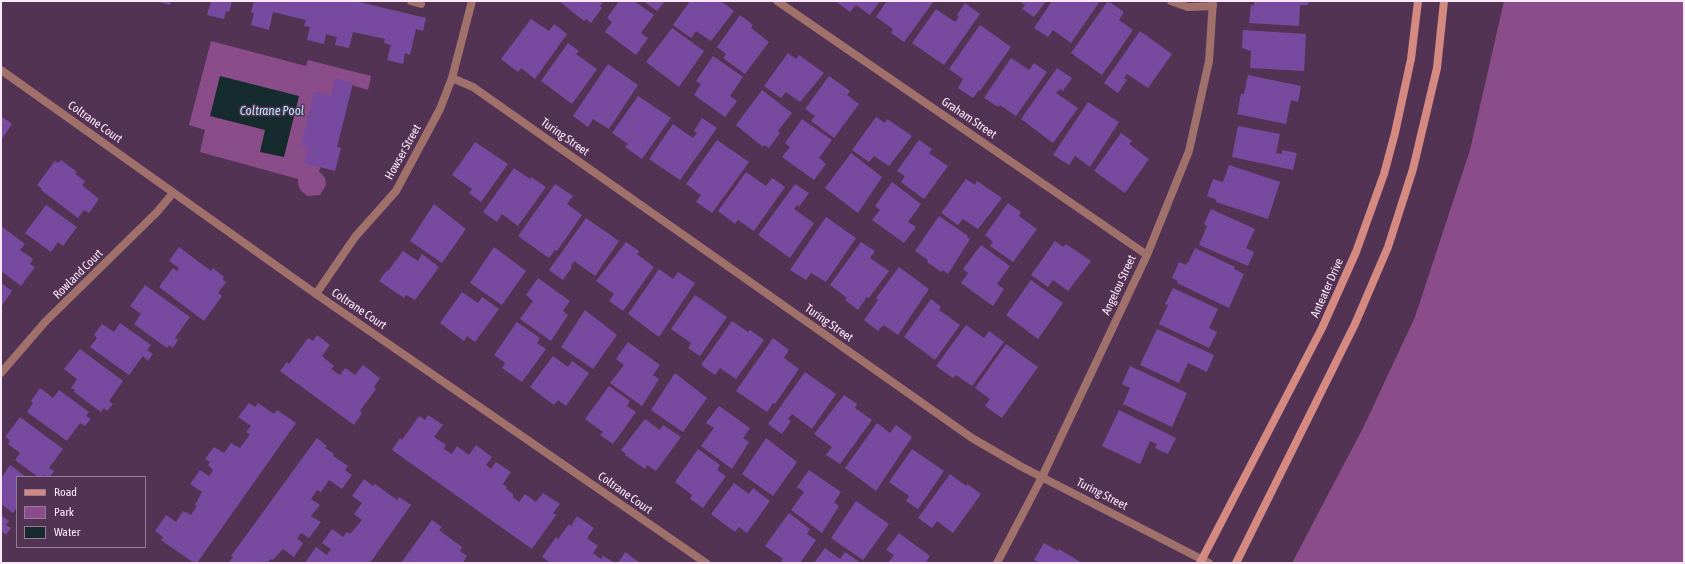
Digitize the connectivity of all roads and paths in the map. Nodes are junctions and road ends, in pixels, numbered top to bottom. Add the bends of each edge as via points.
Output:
1 (411, 1) edge
2 (472, 1) edge
3 (778, 1) edge
4 (1171, 1) edge
5 (1418, 1) edge
6 (1444, 1) edge
7 (1213, 3) edge
8 (422, 4) dead end
9 (1, 70) edge
10 (452, 78) junction
11 (173, 193) junction
12 (1147, 255) junction
13 (316, 294) junction
14 (1, 373) edge
15 (1042, 477) junction
16 (1203, 562) edge
17 (706, 563) edge
18 (997, 563) edge
19 (1236, 563) edge

1 - 8 street
2 - 10 street, Howser Street
3 - 12 street, Graham Street
4 - 7 street via 1188,7
5 - 16 main road, Anteater Drive via 1411,59 1395,133 1384,174 1356,252 1322,328
6 - 19 main road via 1437,68 1413,169 1388,247 1355,324
7 - 12 street, Angelou Street via 1209,61 1189,151
9 - 11 street, Coltrane Court
10 - 13 street, Howser Street via 440,108 396,190 356,237
10 - 15 street, Turing Street via 473,87 972,438
11 - 13 street, Coltrane Court
11 - 14 street, Rowland Court via 157,212 45,322
12 - 15 street, Angelou Street
13 - 17 street, Coltrane Court
15 - 16 street, Turing Street
15 - 18 street, Angelou Street

